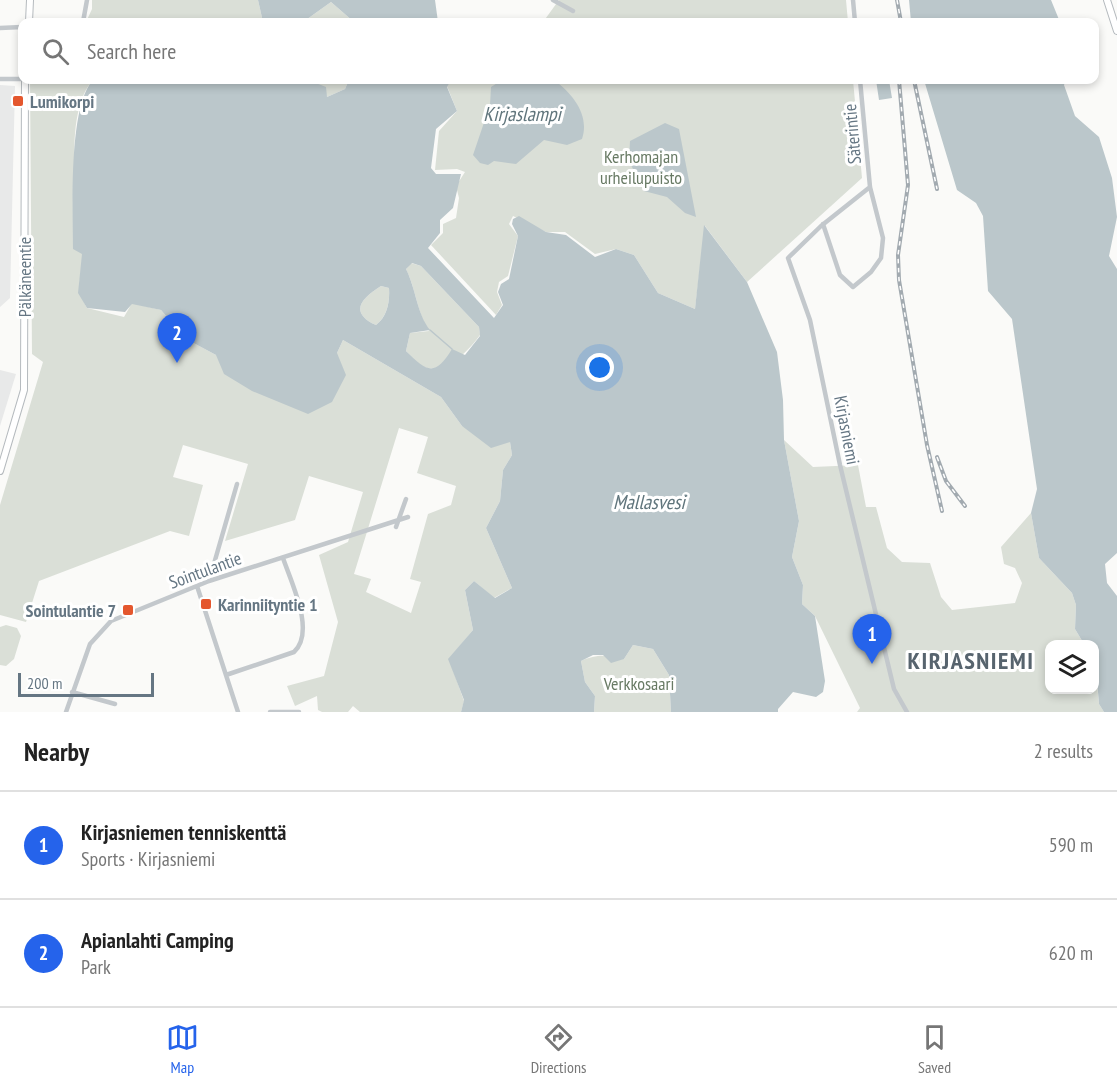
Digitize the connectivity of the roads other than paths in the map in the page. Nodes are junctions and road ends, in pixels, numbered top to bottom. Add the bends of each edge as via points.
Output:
1 (30, 0) edge
2 (87, 0) edge
3 (553, 0) edge
4 (853, 0) edge
5 (1107, 0) edge
6 (573, 11) dead end
7 (29, 18) edge
8 (84, 18) edge
9 (855, 18) edge
10 (18, 27) edge
11 (0, 28) edge
12 (1117, 32) edge
13 (0, 79) edge
14 (18, 79) edge
15 (24, 84) edge
16 (860, 84) edge
17 (870, 187) junction
18 (823, 224) junction
19 (0, 471) edge
20 (237, 484) dead end
21 (406, 499) dead end
22 (408, 516) dead end
23 (398, 520) junction
24 (396, 527) dead end
25 (283, 558) junction
26 (209, 581) junction
27 (197, 586) junction
28 (226, 675) junction
29 (72, 692) junction
30 (115, 704) dead end
31 (66, 712) edge
32 (238, 712) edge
33 (270, 712) edge
34 (299, 712) edge
35 (907, 712) edge

1 - 7 main road
2 - 8 street
3 - 6 street
4 - 9 street
5 - 12 main road
10 - 11 street
13 - 14 street
15 - 19 main road, Pälkäneentie via 24,384 22,403
16 - 17 street, Säterintie
17 - 18 street, Kirjasniemi
17 - 18 street, Säterintie via 883,238 881,258 854,287 840,275
18 - 35 street, Kirjasniemi via 788,258 810,320 894,689
20 - 26 street
21 - 23 street
22 - 23 street, Sointulantie
23 - 24 street
23 - 25 street, Sointulantie
25 - 26 street, Sointulantie
25 - 28 street via 303,617 298,649
26 - 27 street, Sointulantie
27 - 28 street
27 - 29 street, Sointulantie via 111,621 83,657
28 - 32 street
29 - 30 street
29 - 31 street, Sointulantie
33 - 34 street

